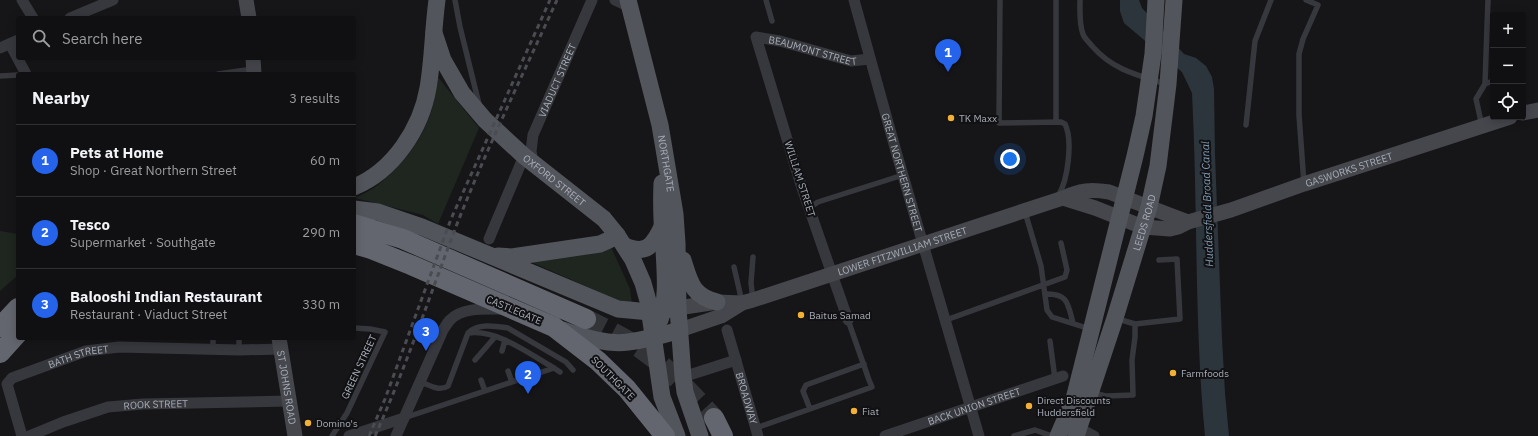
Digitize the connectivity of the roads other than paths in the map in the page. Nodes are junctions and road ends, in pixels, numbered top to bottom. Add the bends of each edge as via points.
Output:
1 (22, 0) edge
2 (113, 0) edge
3 (246, 0) edge
4 (437, 0) edge
5 (455, 0) edge
6 (592, 0) edge
7 (766, 0) edge
8 (854, 0) edge
9 (1000, 0) edge
10 (1056, 0) edge
11 (1080, 0) edge
12 (1156, 0) edge
13 (1174, 0) edge
14 (1271, 0) edge
15 (1306, 0) edge
16 (1488, 0) edge
17 (625, 2) edge
18 (32, 16) edge
19 (75, 16) edge
20 (249, 16) edge
21 (772, 21) dead end
22 (434, 33) junction
23 (756, 37) joint
24 (9, 44) edge
25 (1486, 47) junction
26 (1490, 48) edge
27 (16, 57) edge
28 (870, 59) junction
29 (18, 60) edge
30 (253, 67) edge
31 (24, 72) edge
32 (228, 72) edge
33 (16, 74) edge
34 (0, 76) edge
35 (1149, 79) junction
36 (1490, 82) edge
37 (1168, 84) junction
38 (1484, 84) junction
39 (1538, 110) edge
40 (1526, 112) edge
41 (482, 116) junction
42 (1501, 120) edge
43 (1056, 122) junction
44 (1246, 125) dead end
45 (1482, 126) junction
46 (663, 149) junction
47 (529, 159) junction
48 (903, 174) junction
49 (1304, 184) junction
50 (356, 186) edge
51 (1125, 197) junction
52 (1059, 199) junction
53 (1149, 206) junction
54 (809, 208) junction
55 (356, 209) edge
56 (1024, 210) junction
57 (1119, 218) junction
58 (1188, 222) junction
59 (356, 225) edge
60 (662, 227) junction
61 (1143, 227) junction
62 (489, 239) dead end
63 (621, 241) junction
64 (677, 243) junction
65 (1061, 243) dead end
66 (923, 244) junction
67 (356, 245) edge
68 (489, 256) junction
69 (753, 258) dead end
70 (1159, 260) dead end
71 (734, 267) dead end
72 (832, 274) junction
73 (1044, 284) junction
74 (1045, 294) junction
75 (16, 297) edge
76 (748, 301) junction
77 (717, 302) junction
78 (0, 307) edge
79 (510, 308) junction
80 (16, 310) edge
81 (664, 310) junction
82 (1115, 318) junction
83 (586, 319) tunnel mouth
84 (848, 320) joint
85 (946, 320) junction
86 (1073, 323) junction
87 (1135, 324) junction
88 (554, 327) junction
89 (0, 328) edge
90 (356, 328) edge
91 (1091, 329) junction
92 (680, 330) junction
93 (727, 330) dead end
94 (468, 333) junction
95 (16, 335) edge
96 (496, 336) junction
97 (653, 337) junction
98 (239, 340) edge
99 (505, 340) junction
100 (1050, 341) dead end
101 (213, 344) edge
102 (280, 344) edge
103 (239, 350) junction
104 (502, 351) dead end
105 (0, 353) edge
106 (475, 360) dead end
107 (736, 360) junction
108 (864, 364) junction
109 (554, 368) junction
110 (574, 370) dead end
111 (508, 371) dead end
112 (560, 372) dead end
113 (683, 377) junction
114 (1059, 377) joint
115 (481, 380) dead end
116 (420, 382) junction
117 (512, 382) junction
118 (485, 391) junction
119 (1091, 393) junction
120 (288, 401) junction
121 (970, 407) junction
122 (810, 409) junction
123 (404, 418) junction
124 (714, 418) tunnel mouth
125 (757, 432) edge
126 (1077, 432) edge
127 (1057, 433) edge
128 (22, 436) edge
129 (29, 436) edge
130 (294, 436) edge
131 (332, 436) edge
132 (350, 436) edge
133 (396, 436) edge
134 (665, 436) edge
135 (677, 436) edge
136 (700, 436) edge
137 (723, 436) edge
138 (885, 436) edge
139 (979, 436) edge
140 (1014, 436) edge
141 (1094, 436) edge

1 - 18 street
2 - 19 street
3 - 20 street
4 - 22 main road
5 - 41 lane
6 - 47 street, VIADUCT STREET via 533,135
7 - 21 lane
8 - 28 street, GREAT NORTHERN STREET
9 - 43 lane via 999,123
10 - 43 lane
11 - 35 lane via 1083,35 1100,55 1116,66
12 - 35 main road
13 - 37 main road, LEEDS ROAD
14 - 44 lane via 1255,41
15 - 49 lane via 1318,5 1299,54 1298,115
16 - 25 lane
17 - 46 main road, NORTHGATE via 658,118
22 - 41 main road, OXFORD STREET via 443,60 462,93
22 - 50 main road via 428,89 419,120 401,149 383,171
23 - 28 street, BEAUMONT STREET via 780,41 851,61
23 - 54 street, WILLIAM STREET
24 - 27 street
25 - 26 lane
25 - 38 lane
28 - 48 street, GREAT NORTHERN STREET
29 - 31 street
30 - 32 lane
33 - 34 lane
35 - 37 lane
35 - 51 main road
36 - 38 lane
37 - 53 main road, LEEDS ROAD via 1158,166
38 - 45 lane via 1476,99
39 - 40 street
41 - 47 main road, OXFORD STREET
42 - 45 street, GASWORKS STREET
43 - 52 lane via 1065,124 1069,131 1067,171
45 - 49 street, GASWORKS STREET
46 - 60 main road
46 - 64 main road, NORTHGATE via 675,214
47 - 62 street, VIADUCT STREET
47 - 63 main road, OXFORD STREET via 604,219
48 - 54 lane via 818,202
48 - 66 street, GREAT NORTHERN STREET
49 - 58 street, GASWORKS STREET
51 - 52 street, LOWER FITZWILLIAM STREET via 1098,190 1079,191
51 - 53 street, LOWER FITZWILLIAM STREET
51 - 57 main road
52 - 56 street, LOWER FITZWILLIAM STREET
52 - 57 street
53 - 58 street
53 - 61 main road, LEEDS ROAD
54 - 72 street, WILLIAM STREET
55 - 68 main road via 378,212 422,227
56 - 66 street, LOWER FITZWILLIAM STREET
56 - 73 lane via 1040,259
57 - 61 street, GASWORKS STREET
57 - 91 main road
58 - 61 street, GASWORKS STREET via 1170,229
59 - 83 highway, CASTLEGATE via 403,239
60 - 63 main road via 656,240 644,250 635,251
60 - 81 main road via 666,280
61 - 82 main road, LEEDS ROAD
63 - 68 main road via 612,239 600,244 512,257
63 - 81 main road, OXFORD STREET via 643,283
64 - 77 main road via 691,286 704,298
64 - 81 main road, NORTHGATE
65 - 73 lane via 1067,274
66 - 72 street, LOWER FITZWILLIAM STREET
66 - 85 street, GREAT NORTHERN STREET
67 - 79 highway, CASTLEGATE via 412,264
68 - 81 main road via 618,309
69 - 76 lane
70 - 87 lane via 1178,259 1180,319
71 - 76 lane
72 - 76 street, LOWER FITZWILLIAM STREET
72 - 84 street, WILLIAM STREET
73 - 74 lane
73 - 85 lane
74 - 86 lane via 1047,310 1052,317
74 - 86 lane via 1065,298
75 - 78 highway
76 - 77 street, LOWER FITZWILLIAM STREET
76 - 92 street, LOWER FITZWILLIAM STREET via 721,316
77 - 81 street, LOWER FITZWILLIAM STREET
79 - 88 highway, CASTLEGATE
79 - 116 street via 471,311 450,319
80 - 89 highway
81 - 92 main road, NORTHGATE
81 - 97 main road
82 - 87 lane
82 - 119 main road, LEEDS ROAD
84 - 108 lane
85 - 121 street, GREAT NORTHERN STREET
86 - 91 lane
87 - 119 lane via 1133,395 1106,396
88 - 97 main road, CASTLEGATE via 604,342 628,342
88 - 134 highway, SOUTHGATE via 621,383
90 - 131 lane, GREEN STREET via 386,332 347,413
91 - 127 main road via 1074,399
92 - 97 main road, CASTLEGATE
92 - 113 main road
93 - 107 street, BROADWAY
94 - 96 lane
94 - 110 lane via 481,327 508,328 566,362
94 - 116 lane via 448,386 440,389
95 - 105 highway
96 - 99 lane
96 - 106 lane
97 - 135 main road via 662,397
98 - 103 lane
99 - 104 lane
99 - 109 lane
100 - 114 lane
101 - 103 street, BATH STREET
101 - 128 street, BATH STREET via 119,347 86,351 12,378 7,384
102 - 103 street, BATH STREET
102 - 120 street, ST JOHNS ROAD
107 - 113 street, BROADWAY
107 - 125 street, BROADWAY
108 - 122 lane via 806,385 803,391
108 - 122 lane via 872,387
109 - 112 lane
109 - 117 lane
111 - 117 lane
113 - 136 main road via 685,392
114 - 121 street, BACK UNION STREET
115 - 118 lane
116 - 123 street
117 - 118 lane
118 - 123 lane
119 - 126 main road, LEEDS ROAD
120 - 129 street, ROOK STREET via 108,407
120 - 130 street, ST JOHNS ROAD
121 - 138 street, BACK UNION STREET
121 - 139 street, GREAT NORTHERN STREET
122 - 125 lane
123 - 132 street
123 - 133 street
124 - 137 highway
126 - 127 street
126 - 141 street
127 - 140 lane via 1035,430

